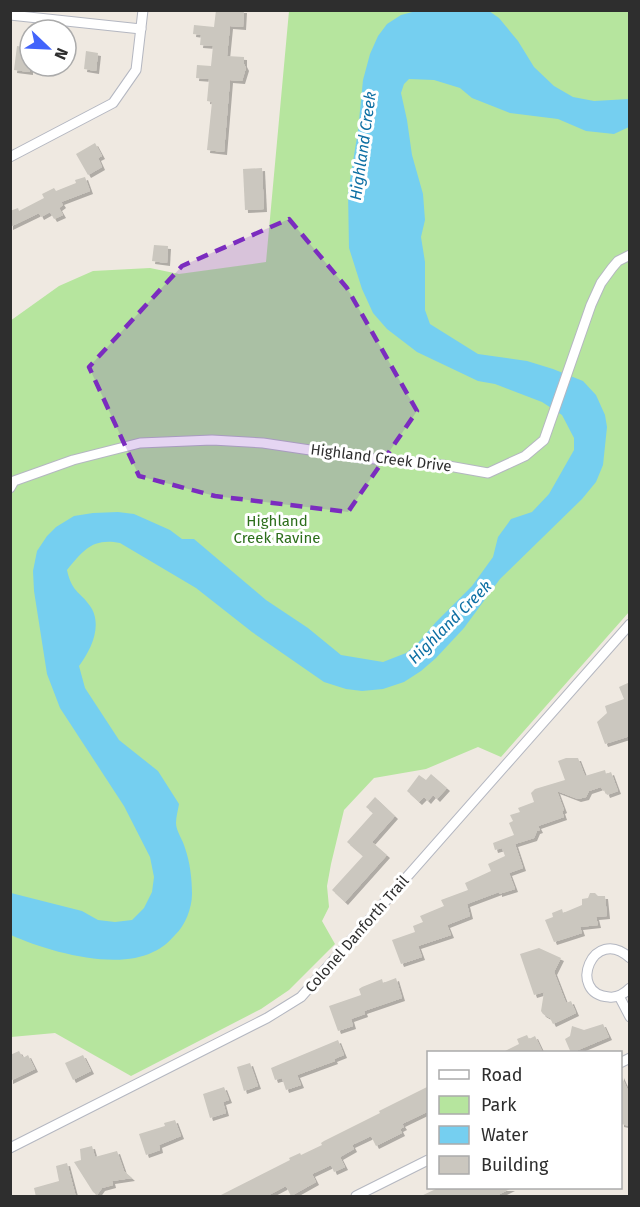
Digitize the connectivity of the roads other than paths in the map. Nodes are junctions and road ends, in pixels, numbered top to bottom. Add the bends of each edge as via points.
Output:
1 (143, 10) edge
2 (10, 15) edge
3 (141, 29) junction
4 (10, 157) edge
5 (630, 255) edge
6 (10, 488) edge
7 (630, 624) edge
8 (630, 958) edge
9 (630, 988) edge
10 (619, 996) junction
11 (630, 1017) edge
12 (10, 1149) edge
13 (427, 1161) edge
14 (356, 1197) edge

1 - 3 street
2 - 3 street
3 - 4 street via 136,70 113,103
5 - 6 street, Highland Creek Drive via 618,261 601,283 544,440 525,456 488,473 263,443 212,440 140,443 73,460 14,481
7 - 12 street, Colonel Danforth Trail via 301,997
8 - 10 street via 608,949 589,963 590,987 603,996
9 - 10 street
10 - 11 street
13 - 14 street

